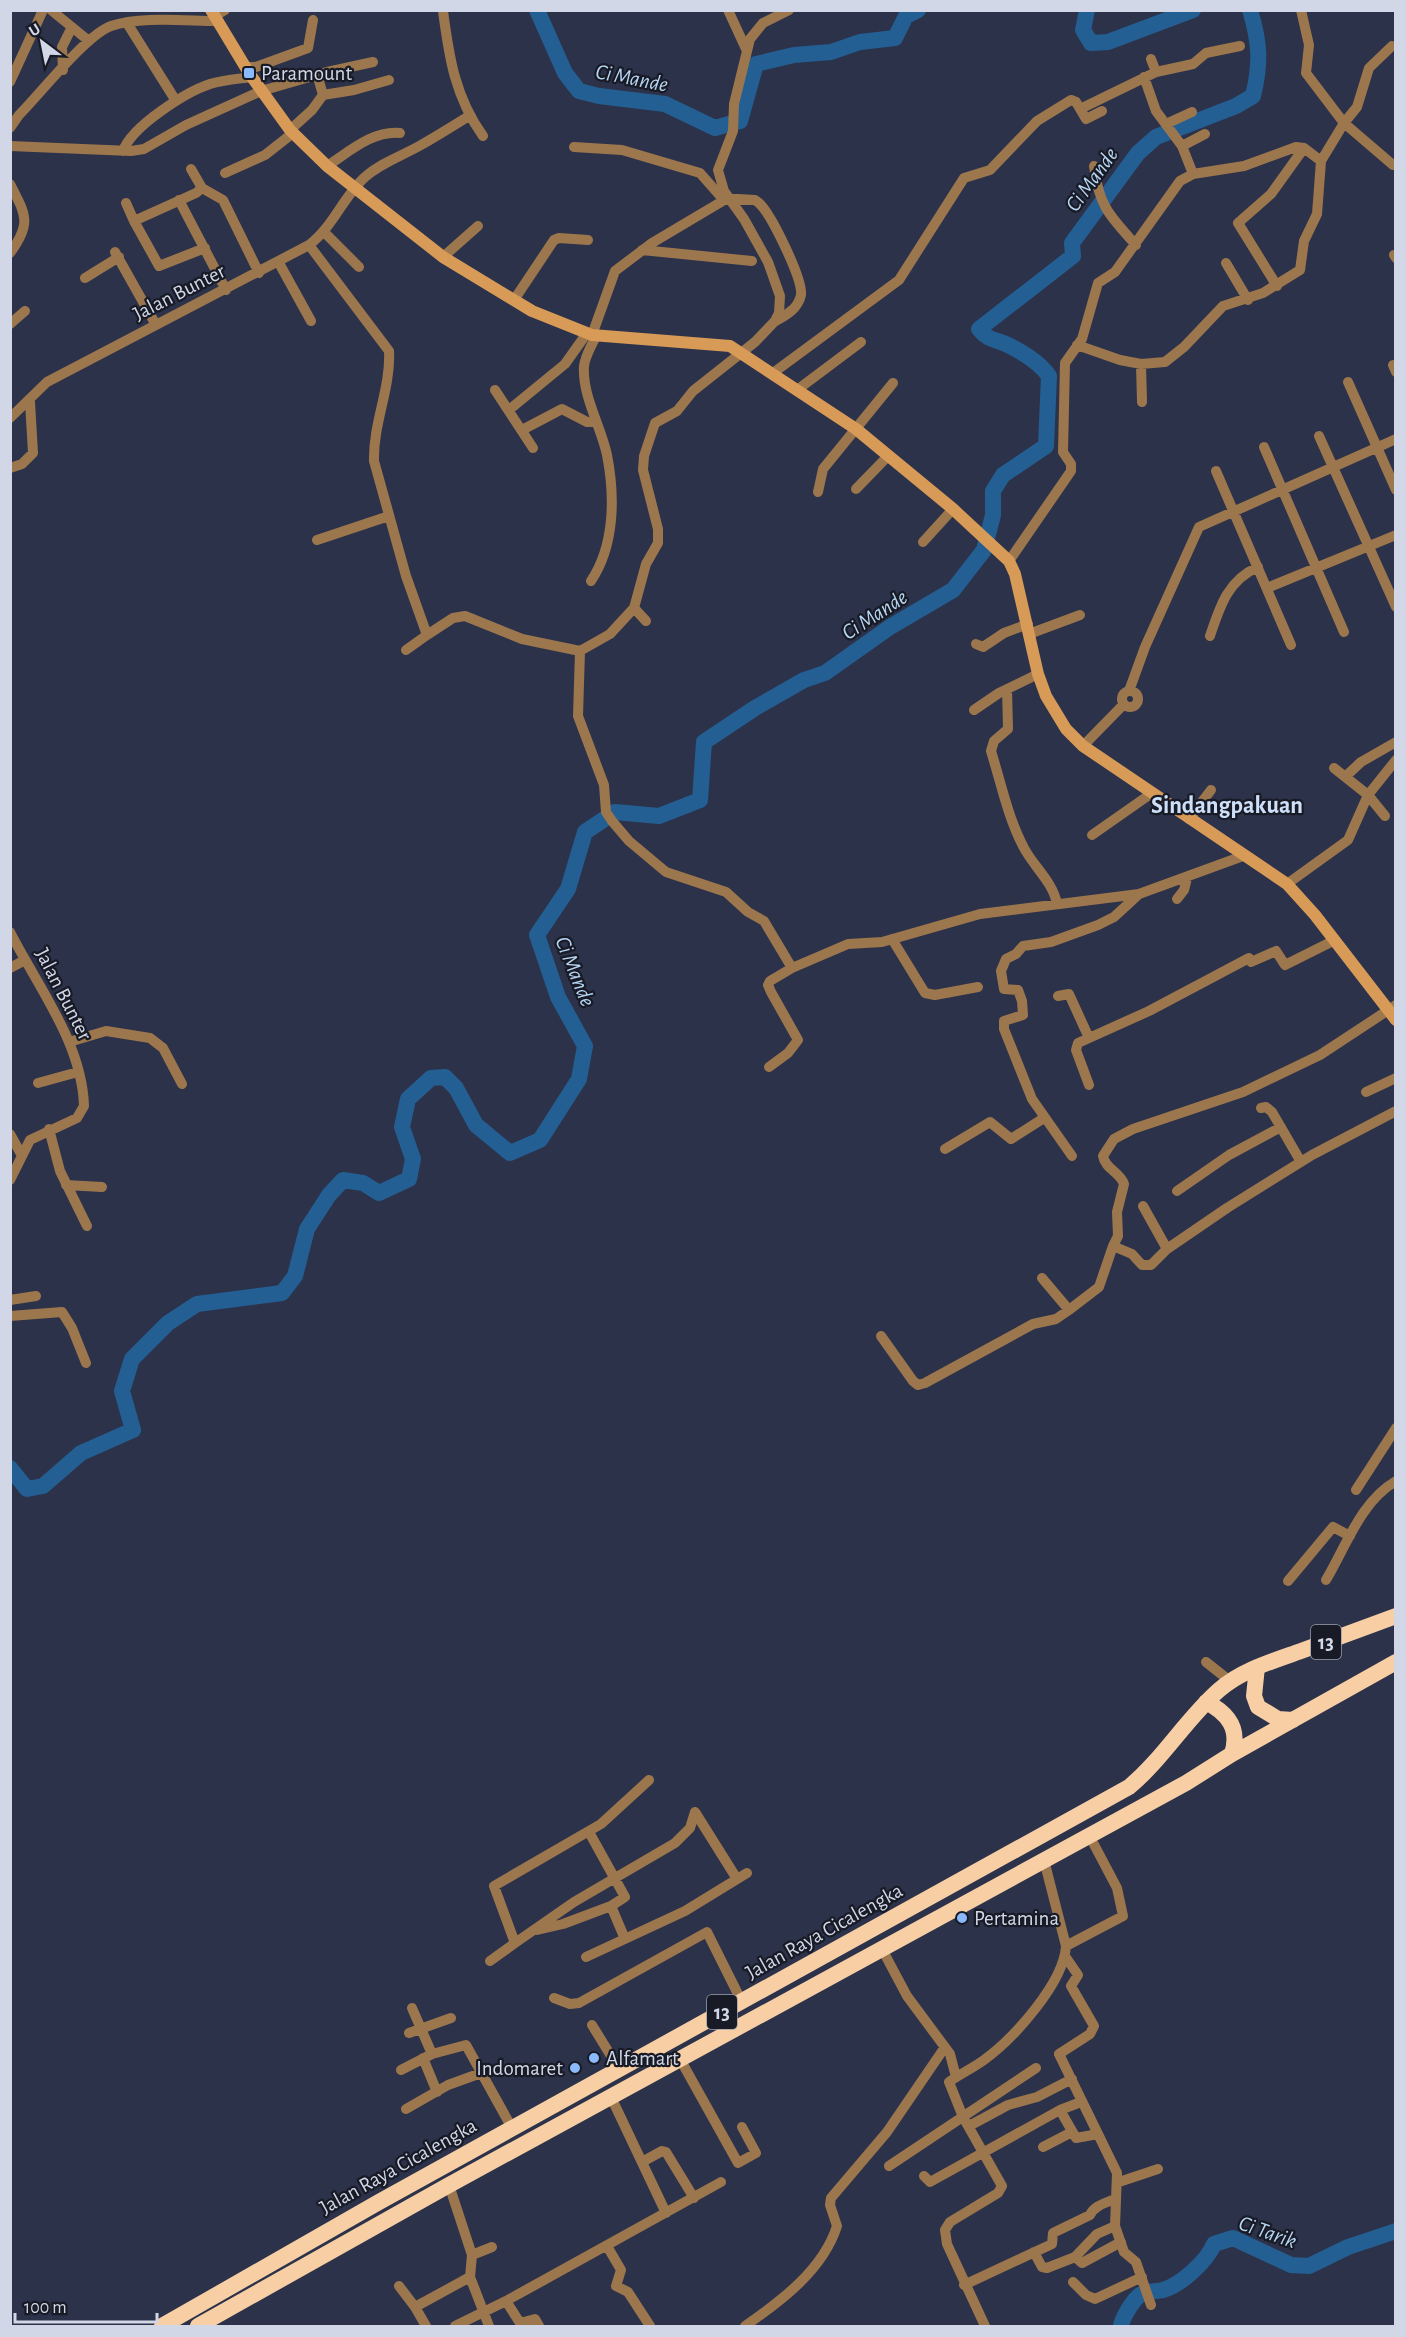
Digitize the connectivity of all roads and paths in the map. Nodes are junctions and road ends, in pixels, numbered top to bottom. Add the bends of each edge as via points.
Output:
1 (43, 10) edge
2 (51, 10) edge
3 (728, 10) edge
4 (789, 10) edge
5 (1300, 10) edge
6 (443, 11) edge
7 (217, 14) edge
8 (313, 20) dead end
9 (127, 23) junction
10 (72, 27) junction
11 (89, 41) junction
12 (1240, 46) dead end
13 (1392, 46) dead end
14 (746, 49) junction
15 (1151, 59) dead end
16 (373, 62) dead end
17 (63, 70) junction
18 (249, 72) junction
19 (1156, 72) junction
20 (1144, 77) junction
21 (389, 80) dead end
22 (319, 81) dead end
23 (10, 82) edge
24 (261, 91) junction
25 (323, 95) junction
26 (176, 101) junction
27 (1080, 109) junction
28 (1102, 111) dead end
29 (1192, 112) dead end
30 (468, 116) junction
31 (1344, 123) junction
32 (1167, 126) junction
33 (10, 128) edge
34 (292, 132) junction
35 (400, 133) dead end
36 (1205, 134) dead end
37 (483, 136) dead end
38 (1179, 143) junction
39 (10, 146) edge
40 (574, 147) dead end
41 (1304, 148) junction
42 (123, 151) junction
43 (1321, 161) junction
44 (1393, 165) dead end
45 (327, 166) junction
46 (1094, 166) dead end
47 (191, 168) dead end
48 (225, 173) dead end
49 (1193, 174) junction
50 (10, 184) edge
51 (202, 188) junction
52 (354, 188) junction
53 (179, 200) junction
54 (728, 200) junction
55 (126, 202) dead end
56 (134, 221) junction
57 (478, 226) dead end
58 (324, 232) junction
59 (588, 240) dead end
60 (309, 245) junction
61 (1136, 245) junction
62 (205, 248) junction
63 (642, 250) junction
64 (10, 253) edge
65 (443, 257) junction
66 (752, 261) dead end
67 (279, 263) junction
68 (1226, 263) dead end
69 (359, 267) dead end
70 (259, 273) junction
71 (86, 278) dead end
72 (1277, 286) junction
73 (226, 290) junction
74 (514, 300) junction
75 (1248, 300) junction
76 (25, 311) dead end
77 (311, 321) dead end
78 (776, 321) junction
79 (10, 324) edge
80 (156, 326) junction
81 (591, 335) junction
82 (861, 342) dead end
83 (1077, 345) junction
84 (743, 352) junction
85 (1141, 364) junction
86 (773, 373) junction
87 (1348, 382) dead end
88 (893, 383) dead end
89 (495, 390) dead end
90 (797, 390) junction
91 (30, 402) junction
92 (1142, 402) dead end
93 (509, 410) junction
94 (10, 418) edge
95 (596, 422) junction
96 (856, 429) junction
97 (522, 430) junction
98 (1319, 436) dead end
99 (1395, 439) edge
100 (1264, 447) dead end
101 (1377, 447) junction
102 (533, 448) dead end
103 (888, 456) junction
104 (10, 468) edge
105 (1331, 468) junction
106 (1216, 471) dead end
107 (1283, 488) junction
108 (856, 489) dead end
109 (1395, 490) edge
110 (819, 492) dead end
111 (953, 509) junction
112 (1234, 509) junction
113 (389, 516) junction
114 (1395, 535) edge
115 (317, 540) dead end
116 (923, 542) dead end
117 (1368, 546) junction
118 (1009, 561) junction
119 (1258, 567) junction
120 (1317, 568) junction
121 (591, 580) dead end
122 (1267, 588) junction
123 (1395, 607) edge
124 (634, 608) junction
125 (1080, 615) dead end
126 (646, 621) dead end
127 (1028, 629) junction
128 (1344, 632) dead end
129 (427, 635) junction
130 (1210, 636) dead end
131 (976, 644) dead end
132 (1291, 645) dead end
133 (406, 650) dead end
134 (580, 651) junction
135 (1038, 674) junction
136 (1007, 689) junction
137 (974, 711) dead end
138 (1395, 742) edge
139 (1083, 746) junction
140 (1395, 760) edge
141 (1334, 768) dead end
142 (1346, 776) junction
143 (1211, 790) dead end
144 (1152, 793) junction
145 (1368, 795) junction
146 (1385, 816) dead end
147 (1189, 819) junction
148 (1092, 835) dead end
149 (1243, 856) junction
150 (1187, 878) junction
151 (1287, 884) junction
152 (1139, 894) junction
153 (1177, 899) dead end
154 (1057, 904) junction
155 (10, 933) edge
156 (892, 939) junction
157 (1335, 940) junction
158 (24, 960) junction
159 (10, 968) edge
160 (792, 968) junction
161 (978, 987) dead end
162 (1058, 996) dead end
163 (1393, 1012) edge
164 (1089, 1038) junction
165 (69, 1042) junction
166 (769, 1067) dead end
167 (78, 1072) junction
168 (1395, 1078) edge
169 (38, 1083) dead end
170 (182, 1084) dead end
171 (1089, 1085) dead end
172 (1366, 1092) dead end
173 (1261, 1108) dead end
174 (1395, 1111) edge
175 (1044, 1118) junction
176 (1281, 1127) junction
177 (49, 1129) junction
178 (10, 1134) edge
179 (945, 1149) dead end
180 (21, 1154) junction
181 (1072, 1156) dead end
182 (1301, 1162) junction
183 (10, 1180) edge
184 (66, 1185) junction
185 (102, 1187) dead end
186 (1177, 1191) dead end
187 (1143, 1206) dead end
188 (87, 1226) dead end
189 (1113, 1246) junction
190 (1167, 1249) junction
191 (1042, 1278) dead end
192 (36, 1296) dead end
193 (10, 1300) edge
194 (1069, 1310) junction
195 (10, 1316) edge
196 (881, 1335) dead end
197 (86, 1363) dead end
198 (1395, 1428) edge
199 (1395, 1481) edge
200 (1356, 1490) dead end
201 (1350, 1536) junction
202 (1326, 1580) dead end
203 (1288, 1581) dead end
204 (1395, 1616) edge
205 (1206, 1662) dead end
206 (1395, 1662) edge
207 (1257, 1667) junction
208 (1230, 1681) junction
209 (1206, 1702) junction
210 (1293, 1720) junction
211 (1232, 1754) junction
212 (649, 1780) dead end
213 (589, 1833) junction
214 (1089, 1835) junction
215 (1044, 1860) junction
216 (747, 1873) dead end
217 (616, 1878) junction
218 (737, 1879) junction
219 (611, 1906) junction
220 (530, 1932) junction
221 (625, 1939) junction
222 (515, 1944) junction
223 (882, 1950) junction
224 (1066, 1951) junction
225 (586, 1957) dead end
226 (490, 1961) dead end
227 (554, 1998) dead end
228 (742, 2002) junction
229 (412, 2007) dead end
230 (451, 2018) dead end
231 (592, 2025) dead end
232 (421, 2029) junction
233 (409, 2033) dead end
234 (945, 2047) junction
235 (428, 2056) junction
236 (680, 2059) junction
237 (1036, 2068) dead end
238 (619, 2069) junction
239 (400, 2070) dead end
240 (481, 2073) junction
241 (956, 2077) junction
242 (1072, 2079) junction
243 (437, 2092) junction
244 (611, 2097) junction
245 (1081, 2102) junction
246 (406, 2109) dead end
247 (1060, 2110) junction
248 (966, 2121) junction
249 (742, 2127) dead end
250 (512, 2128) junction
251 (1072, 2132) junction
252 (1098, 2134) junction
253 (1043, 2147) dead end
254 (984, 2151) junction
255 (642, 2163) junction
256 (889, 2166) dead end
257 (1158, 2169) dead end
258 (924, 2176) dead end
259 (721, 2182) dead end
260 (1119, 2182) junction
261 (449, 2185) junction
262 (694, 2198) junction
263 (1115, 2199) junction
264 (666, 2213) junction
265 (1115, 2226) junction
266 (1120, 2242) junction
267 (607, 2246) junction
268 (492, 2247) dead end
269 (1034, 2252) junction
270 (472, 2255) junction
271 (1075, 2257) junction
272 (470, 2277) junction
273 (1142, 2277) junction
274 (1074, 2282) dead end
275 (964, 2285) junction
276 (399, 2286) dead end
277 (1148, 2297) dead end
278 (506, 2301) junction
279 (415, 2307) junction
280 (485, 2312) junction
281 (162, 2326) edge
282 (198, 2326) edge
283 (426, 2326) edge
284 (455, 2326) edge
285 (489, 2326) edge
286 (539, 2326) edge
287 (650, 2326) edge
288 (745, 2326) edge
289 (985, 2326) edge

1 - 23 street
2 - 10 street
3 - 14 street
4 - 14 street via 755,31
5 - 31 street via 1309,45 1306,73
6 - 30 street via 450,63
7 - 9 street
7 - 18 main road
8 - 18 street via 308,48
9 - 11 street via 110,26
9 - 26 street
10 - 11 street
10 - 17 street via 62,47
11 - 17 street
12 - 19 street via 1206,53 1193,64
13 - 31 street via 1369,68 1357,107
14 - 54 street via 733,113 734,131 718,170
15 - 19 street
16 - 24 street
17 - 33 street
18 - 24 main road
18 - 26 street
19 - 20 street
20 - 27 street
20 - 32 street via 1156,111
21 - 25 street
22 - 25 street
24 - 34 main road
24 - 42 street via 186,124 144,148
25 - 34 street
26 - 42 street via 132,136
27 - 28 street via 1086,119
27 - 86 street via 1071,100 1037,121 990,170 964,178 899,279
29 - 32 street
30 - 37 street
30 - 52 street, Jalan Bunter via 388,160
31 - 43 street
31 - 44 street
32 - 38 street
34 - 45 main road
34 - 48 street via 265,154
35 - 45 street via 369,139
36 - 38 street
38 - 49 street
39 - 42 street
40 - 54 street via 627,151 700,173
41 - 43 street
41 - 49 street via 1291,148 1244,166
41 - 72 street via 1271,194 1238,223
43 - 72 street via 1317,214 1304,241 1303,264
45 - 52 main road
46 - 61 street via 1104,209
47 - 51 street
49 - 61 street via 1180,182
50 - 64 street via 26,223 22,237
51 - 53 street
51 - 70 street via 225,204
52 - 58 street, Jalan Bunter
52 - 65 main road
53 - 56 street
53 - 62 street
54 - 63 street
54 - 78 street via 768,262 781,306
54 - 78 street via 755,200 763,206 797,275 800,298 790,313
55 - 56 street
56 - 62 street via 160,267
57 - 65 street
58 - 60 street, Jalan Bunter
58 - 69 street
59 - 74 street via 554,240
60 - 67 street, Jalan Bunter
60 - 113 street via 390,351 374,444 378,480
61 - 83 street via 1115,272 1096,287 1087,325
62 - 73 street
63 - 66 street
63 - 81 street via 615,271
65 - 74 main road
67 - 70 street, Jalan Bunter
67 - 77 street
68 - 75 street
70 - 73 street, Jalan Bunter
71 - 80 street via 117,254
72 - 75 street
73 - 80 street, Jalan Bunter
74 - 81 main road via 550,321
75 - 85 street via 1216,310 1184,347 1165,362
76 - 79 street
78 - 84 street
80 - 91 street, Jalan Bunter via 47,382
81 - 84 main road via 717,344
81 - 93 street via 565,364
81 - 95 street via 584,369
82 - 90 street
83 - 85 street
83 - 118 street via 1065,363 1064,377 1063,441 1071,471
84 - 86 main road
84 - 124 street via 693,391 677,411 653,427 644,470 658,537
85 - 92 street
86 - 90 main road
87 - 101 street
88 - 96 street
89 - 93 street
90 - 96 main road
91 - 94 street, Jalan Bunter
91 - 104 street via 33,453 22,464
93 - 97 street
95 - 97 street via 587,422 562,409
95 - 121 street via 607,455 610,535
96 - 103 main road
96 - 110 street via 823,469
97 - 102 street
98 - 105 street
99 - 101 street
100 - 107 street
101 - 105 street
101 - 109 street
103 - 108 street
103 - 111 main road
105 - 107 street
105 - 117 street
106 - 112 street
107 - 112 street
107 - 120 street
111 - 116 street
111 - 118 main road
112 - 119 street
112 - 139 street via 1202,524 1196,531 1129,691 1123,697 1124,704
113 - 115 street
113 - 129 street
114 - 117 street
117 - 120 street
117 - 123 street
118 - 127 main road via 1016,574
119 - 122 street
119 - 130 street via 1231,586
120 - 122 street
120 - 128 street
122 - 132 street
124 - 126 street
124 - 134 street via 610,634
125 - 127 street
127 - 131 street via 1004,633 983,647
127 - 135 main road
129 - 133 street
129 - 134 street via 453,618 465,616 522,639
134 - 160 street via 578,716 605,790 609,817 629,841 666,872 726,892 764,921
135 - 136 street
135 - 139 main road via 1054,712
136 - 137 street
136 - 154 street via 1008,729 994,741 991,751 1012,824
138 - 142 street
139 - 144 main road
140 - 145 street
141 - 142 street
142 - 145 street
143 - 147 street
144 - 147 main road
144 - 148 street
145 - 146 street
145 - 151 street via 1348,840
147 - 149 main road
149 - 150 street
149 - 151 main road
150 - 152 street
150 - 153 street via 1187,885
151 - 157 main road
152 - 154 street
152 - 175 street via 1114,917 1051,942 1023,946 1003,965 1004,989 1018,991 1024,1013 1003,1025 1024,1082
154 - 156 street via 980,914
155 - 158 street, Jalan Bunter
156 - 160 street via 834,948
156 - 161 street via 925,993 935,995
157 - 163 main road
157 - 164 street via 1286,965 1276,951 1251,962 1249,958
158 - 159 street
158 - 165 street, Jalan Bunter
160 - 166 street via 768,985 798,1040
162 - 164 street via 1069,994
163 - 189 street via 1320,1055 1243,1092 1144,1124 1114,1139 1102,1156 1124,1184 1117,1212 1118,1236
164 - 171 street via 1078,1043 1076,1050
165 - 167 street, Jalan Bunter
165 - 170 street via 106,1031 150,1038 163,1048
167 - 169 street
167 - 177 street, Jalan Bunter via 83,1110 77,1118
168 - 172 street
173 - 176 street via 1269,1108
174 - 182 street
175 - 179 street via 1011,1139 990,1122
175 - 181 street
176 - 182 street
176 - 186 street via 1229,1155
177 - 180 street, Jalan Bunter via 30,1140
177 - 184 street
178 - 180 street
180 - 183 street, Jalan Bunter
182 - 190 street
184 - 185 street
184 - 188 street
187 - 190 street
189 - 190 street via 1146,1266 1155,1263
189 - 194 street via 1100,1287
191 - 194 street
192 - 193 street
194 - 196 street via 1056,1319 1033,1324 918,1385
195 - 197 street via 62,1312
198 - 200 street
199 - 201 street via 1371,1504
201 - 202 street
201 - 203 street via 1333,1527
204 - 207 highway, Jalan Raya Cicalengka / 13
205 - 208 street
206 - 210 highway, Jalan Raya Cicalengka / 13
207 - 208 highway, Jalan Raya Cicalengka / 13
207 - 210 highway via 1254,1696 1258,1707 1278,1719
208 - 209 highway, Jalan Raya Cicalengka / 13
209 - 211 highway via 1233,1726 1236,1738
209 - 228 highway, Jalan Raya Cicalengka / 13 via 1145,1774 1129,1787
210 - 211 highway, Jalan Raya Cicalengka / 13
211 - 214 highway, Jalan Raya Cicalengka / 13 via 1186,1784
212 - 213 street
213 - 217 street
213 - 222 street via 494,1886
214 - 215 highway, Jalan Raya Cicalengka / 13
214 - 224 street via 1117,1888 1123,1916
215 - 223 highway, Jalan Raya Cicalengka / 13
215 - 224 street
216 - 218 street
217 - 218 street via 682,1838 690,1828 694,1812
217 - 219 street via 625,1897
217 - 220 street
218 - 221 street via 685,1911
219 - 220 street
219 - 221 street
220 - 222 street
221 - 225 street
222 - 226 street
223 - 234 street via 907,1996
223 - 236 highway, Jalan Raya Cicalengka / 13
224 - 241 street via 1050,1986 1013,2036
224 - 242 street via 1078,1975 1071,1986 1094,2026 1090,2034 1060,2051
227 - 228 street via 579,2003 707,1932
228 - 238 highway, Jalan Raya Cicalengka / 13
229 - 232 street
230 - 232 street
231 - 238 street
232 - 233 street
232 - 235 street
234 - 241 street
234 - 288 street via 887,2132 831,2198 837,2226 822,2259 769,2310
235 - 239 street
235 - 240 street via 466,2045
235 - 243 street
236 - 244 highway, Jalan Raya Cicalengka / 13
236 - 249 street via 738,2163 756,2153
237 - 248 street
238 - 250 highway, Jalan Raya Cicalengka / 13
240 - 243 street
240 - 250 street
241 - 248 street via 949,2086
242 - 245 street
242 - 248 street via 1037,2097
243 - 246 street
244 - 255 street
244 - 261 highway, Jalan Raya Cicalengka / 13
245 - 247 street
245 - 252 street
247 - 251 street
247 - 254 street
248 - 254 street
248 - 256 street
250 - 281 highway, Jalan Raya Cicalengka / 13
251 - 252 street via 1077,2138
251 - 253 street
252 - 260 street
254 - 258 street via 930,2182
254 - 275 street via 1002,2189 945,2229
255 - 262 street via 666,2152
255 - 264 street
257 - 260 street
259 - 262 street
260 - 263 street
261 - 270 street
261 - 282 highway, Jalan Raya Cicalengka / 13
262 - 264 street
263 - 265 street
263 - 269 street via 1092,2209 1090,2216 1053,2232 1053,2243
264 - 267 street
265 - 266 street
265 - 271 street via 1097,2234
266 - 271 street via 1082,2263
266 - 273 street
267 - 278 street
267 - 287 street via 621,2270 616,2286 628,2292
268 - 270 street
269 - 271 street via 1042,2267 1047,2268
269 - 275 street
270 - 272 street
272 - 279 street
272 - 280 street
273 - 274 street via 1095,2298 1086,2295
273 - 277 street
275 - 289 street
276 - 279 street
278 - 280 street
278 - 286 street via 520,2323 532,2318
279 - 283 street
280 - 284 street
280 - 285 street

